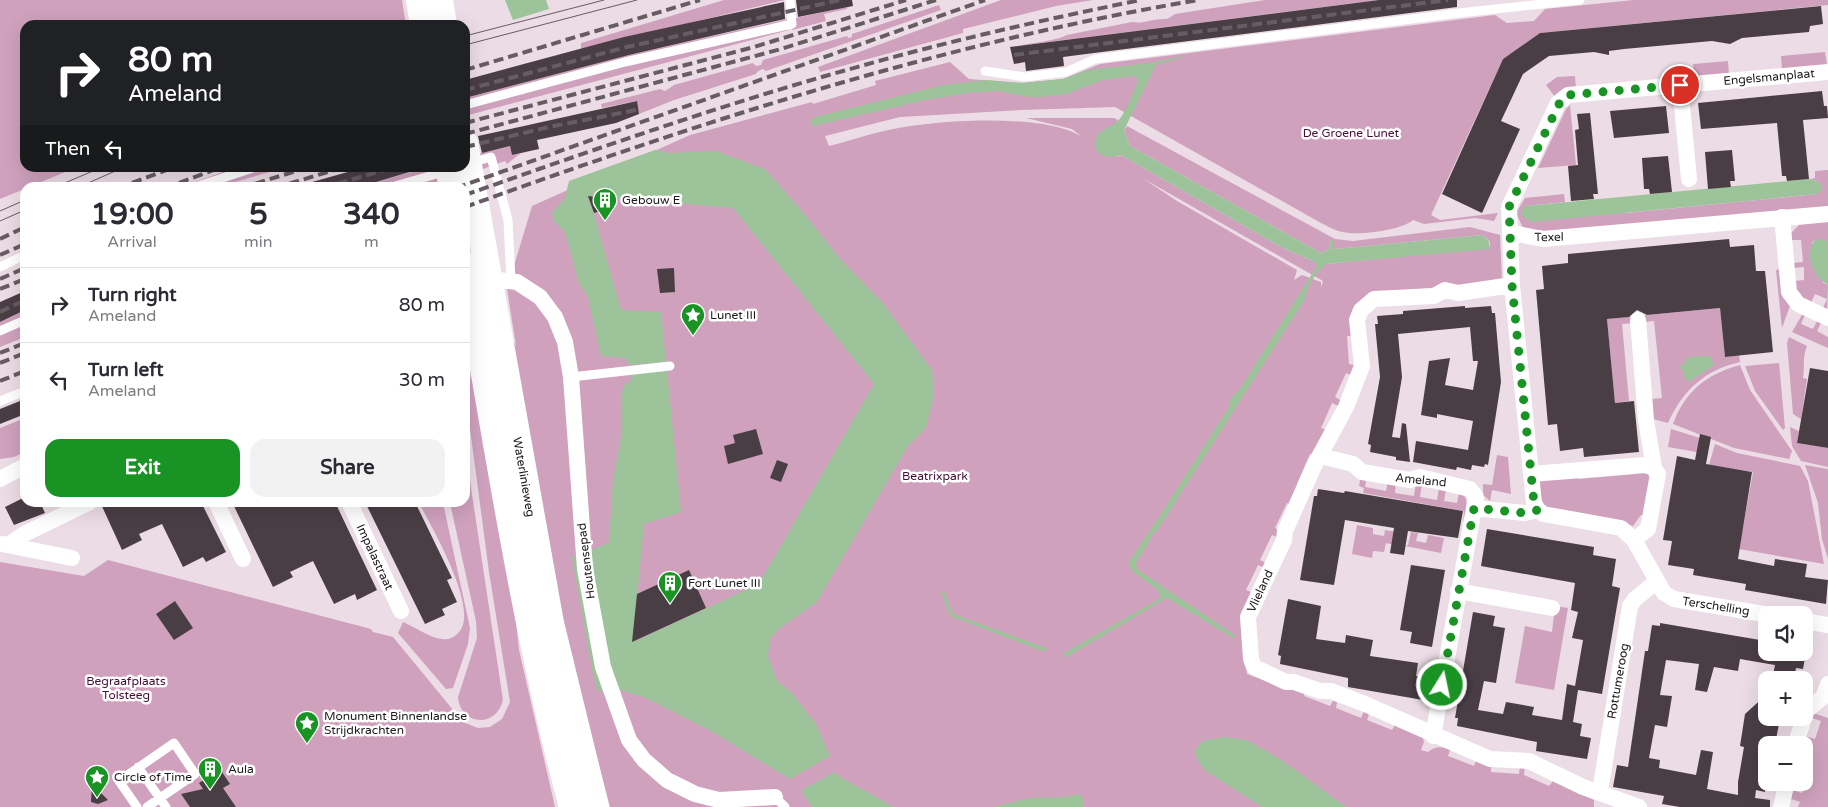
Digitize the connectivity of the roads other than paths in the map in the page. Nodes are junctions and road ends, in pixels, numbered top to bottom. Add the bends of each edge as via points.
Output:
1 (418, 0) edge
2 (440, 0) edge
3 (1580, 0) edge
4 (790, 1) edge
5 (422, 20) edge
6 (443, 20) edge
7 (985, 71) dead end
8 (1828, 72) edge
9 (1680, 85) junction
10 (470, 104) edge
11 (470, 163) edge
12 (241, 172) edge
13 (443, 172) edge
14 (1689, 179) dead end
15 (210, 182) edge
16 (409, 182) edge
17 (470, 185) edge
18 (1828, 214) edge
19 (1782, 217) junction
20 (1512, 233) junction
21 (20, 257) edge
22 (0, 266) edge
23 (470, 277) edge
24 (470, 279) edge
25 (511, 281) junction
26 (1512, 285) junction
27 (1828, 318) edge
28 (1638, 320) dead end
29 (20, 322) edge
30 (0, 331) edge
31 (488, 335) junction
32 (670, 366) dead end
33 (571, 378) junction
34 (20, 393) edge
35 (0, 401) edge
36 (1321, 456) junction
37 (1654, 468) junction
38 (20, 469) edge
39 (1531, 474) junction
40 (0, 479) edge
41 (80, 507) edge
42 (218, 507) edge
43 (351, 507) edge
44 (1474, 508) junction
45 (1538, 510) junction
46 (1634, 540) junction
47 (4, 544) edge
48 (72, 558) dead end
49 (243, 559) dead end
50 (1660, 587) junction
51 (1458, 591) junction
52 (1552, 608) dead end
53 (401, 611) dead end
54 (1758, 613) edge
55 (1813, 622) edge
56 (1828, 625) edge
57 (1828, 684) edge
58 (1433, 736) junction
59 (1798, 736) edge
60 (138, 767) junction
61 (1785, 791) edge
62 (1600, 792) junction
63 (160, 798) junction
64 (780, 802) edge
65 (137, 807) edge
66 (147, 807) edge
67 (166, 807) edge
68 (572, 807) edge
69 (596, 807) edge
70 (1639, 807) edge
71 (1781, 807) edge

1 - 5 main road
2 - 6 main road
3 - 7 lane via 1095,59 1066,72 1038,76
4 - 10 lane via 792,24 625,62
8 - 9 street, Engelsmanplaat
9 - 14 street
9 - 20 street, Engelsmanplaat via 1562,98 1509,207
11 - 25 lane via 491,157 508,220
12 - 15 lane
13 - 16 lane
17 - 31 main road, Waterlinieweg
18 - 19 street, Texel
19 - 20 street, Texel via 1543,238
19 - 27 street via 1789,292 1798,304
20 - 26 street
21 - 22 lane
23 - 25 street, Houtensepad
24 - 31 main road, Waterlinieweg
25 - 33 street, Houtensepad via 540,297 555,317
26 - 36 street, Vlieland via 1458,293 1451,289 1434,296 1374,299 1357,320 1362,366
26 - 39 street
28 - 37 street via 1646,420
29 - 30 lane
31 - 68 main road, Waterlinieweg via 530,628 550,727
31 - 69 main road, Waterlinieweg via 551,623
32 - 33 lane
33 - 64 street, Houtensepad via 584,569 603,667 630,740 644,760 676,786 719,800
34 - 35 lane
36 - 44 street, Ameland via 1353,464 1362,472 1410,480 1420,478 1470,489 1476,497
36 - 58 street, Vlieland via 1248,616 1254,667 1286,682 1331,691 1365,704
37 - 39 street via 1645,465
37 - 46 street via 1658,474 1648,530
38 - 40 street
39 - 45 street via 1534,503
41 - 47 street
42 - 49 street
43 - 53 street, Impalastraat
44 - 45 street via 1525,513
44 - 51 street
45 - 46 street via 1543,514 1621,528
46 - 50 street
47 - 48 street
50 - 54 street, Terschelling via 1674,599
50 - 62 street, Rottumeroog via 1635,599 1630,606
51 - 52 street
51 - 58 street
55 - 56 street
57 - 59 street via 1823,697 1806,710
58 - 62 street, Vlieland via 1490,760 1529,761 1583,788
60 - 63 lane
60 - 63 lane via 174,743 195,774
60 - 65 lane via 119,781
61 - 71 street
62 - 70 street, Vlieland
63 - 66 lane
63 - 67 lane

